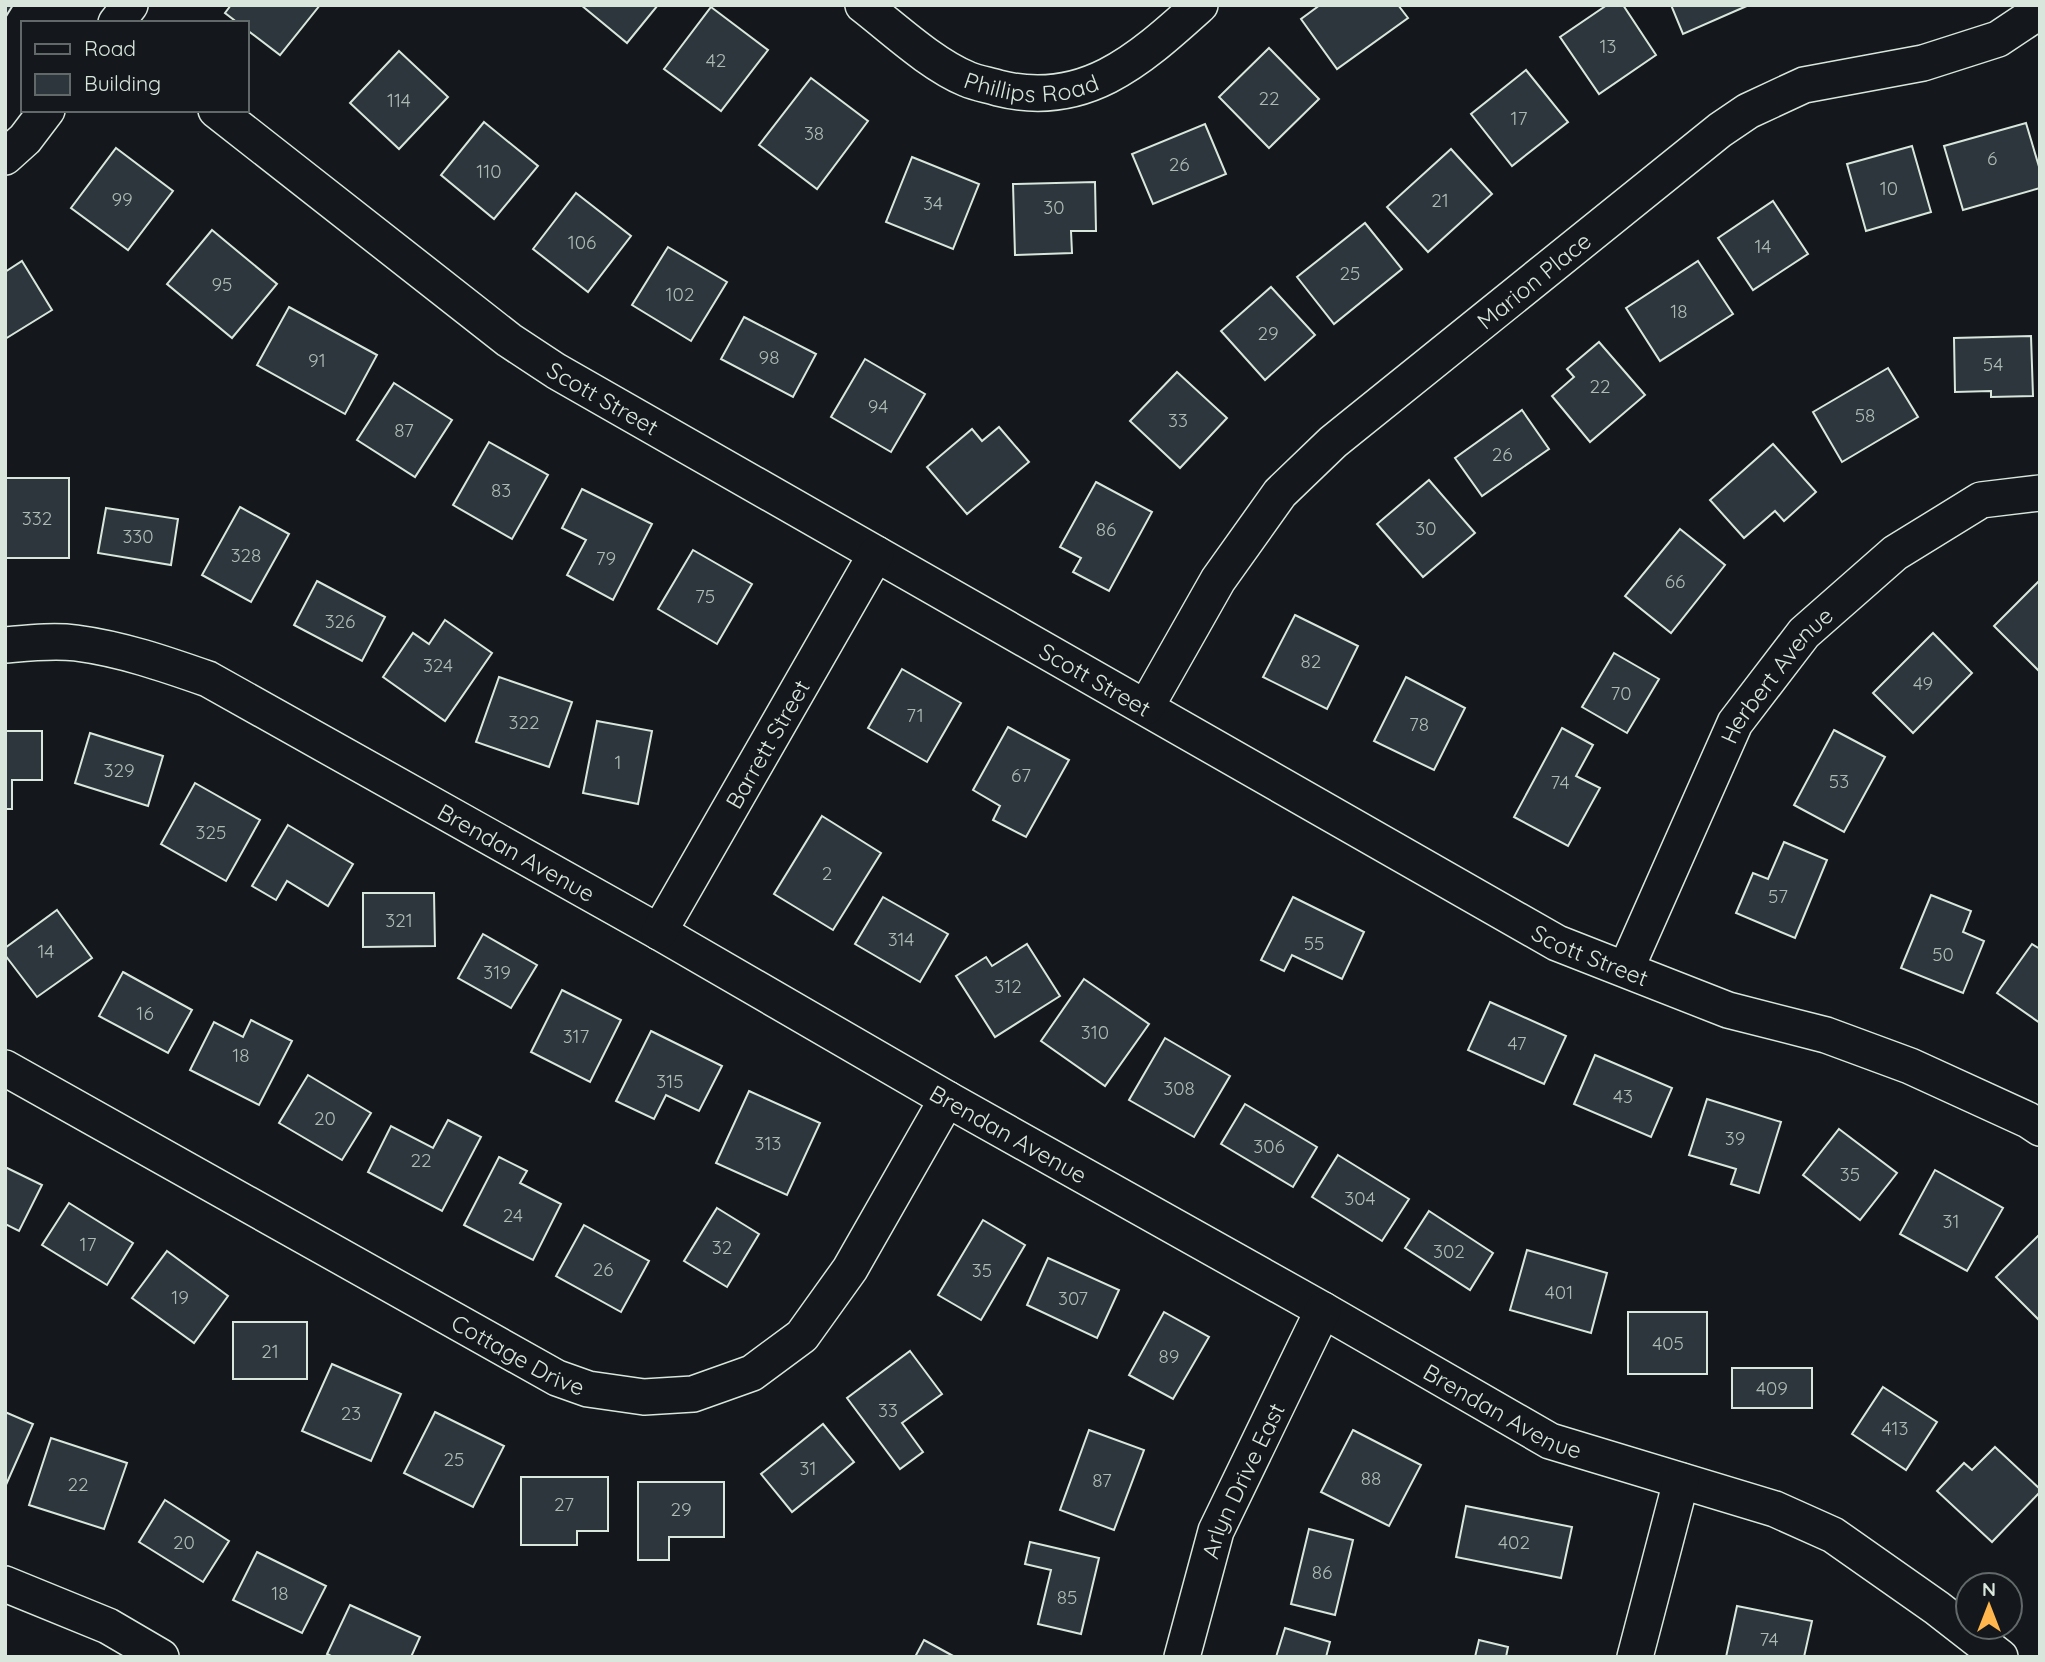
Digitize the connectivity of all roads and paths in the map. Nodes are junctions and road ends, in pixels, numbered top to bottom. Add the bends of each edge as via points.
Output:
1 (130, 5) edge
2 (863, 5) edge
3 (1200, 5) edge
4 (2040, 11) edge
5 (118, 21) edge
6 (45, 112) edge
7 (219, 112) edge
8 (5, 158) edge
9 (2040, 493) edge
10 (876, 554) junction
11 (5, 645) edge
12 (1146, 707) junction
13 (659, 932) junction
14 (1626, 969) junction
15 (5, 1068) edge
16 (947, 1099) junction
17 (2040, 1128) edge
18 (1323, 1310) junction
19 (1681, 1481) junction
20 (5, 1584) edge
21 (161, 1657) edge
22 (1182, 1657) edge
23 (1635, 1657) edge
24 (2000, 1657) edge

1 - 5 street
2 - 3 street, Phillips Road via 929,57 967,80 1016,92 1059,92 1108,77 1150,50
4 - 12 street, Marion Place via 1998,39 1923,63 1804,85 1748,111 1720,130 1333,442 1280,493 1218,580
6 - 8 street
7 - 10 street, Scott Street via 509,340
9 - 14 street, Herbert Avenue via 1981,500 1895,552 1804,633 1735,723
10 - 12 street, Scott Street
10 - 13 street, Barrett Street
11 - 13 street, Brendan Avenue via 76,643 152,659 208,679
12 - 14 street, Scott Street via 1557,943
13 - 16 street, Brendan Avenue
14 - 17 street, Scott Street via 1728,1010 1826,1035 1910,1066
15 - 16 street, Cottage Drive via 557,1378 589,1389 644,1397 693,1394 751,1373 803,1336 850,1269
16 - 18 street, Brendan Avenue
18 - 19 street, Brendan Avenue via 1550,1441
18 - 22 street, Arlyn Drive East via 1216,1531
19 - 23 street
19 - 24 street, Brendan Avenue via 1775,1509 1833,1535
20 - 21 street via 108,1626

